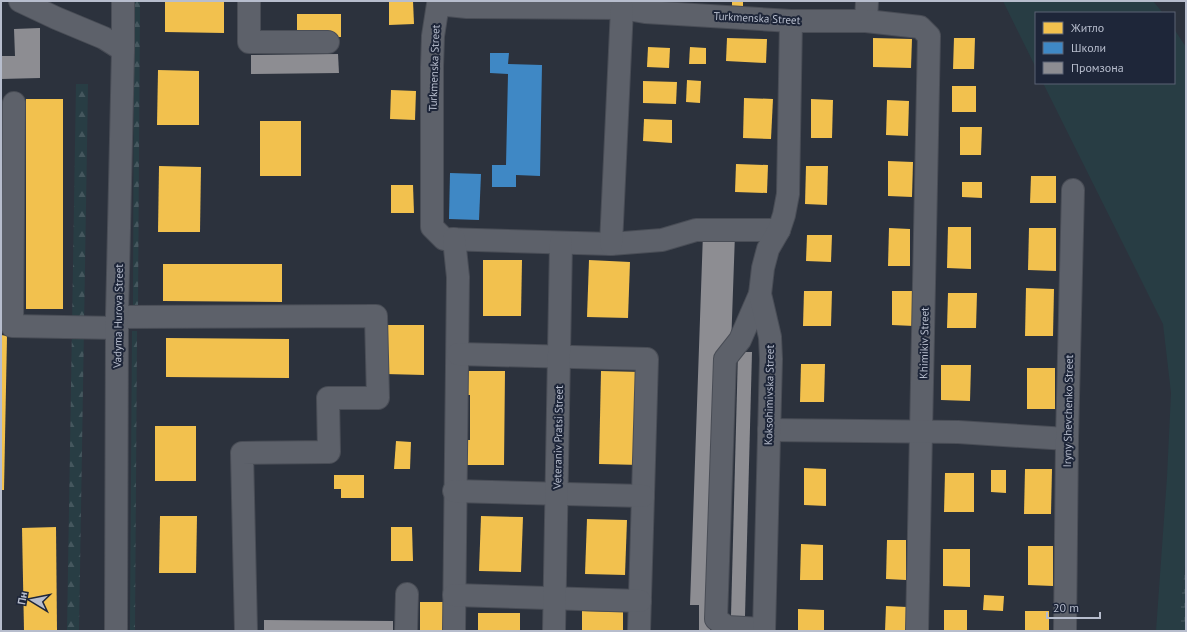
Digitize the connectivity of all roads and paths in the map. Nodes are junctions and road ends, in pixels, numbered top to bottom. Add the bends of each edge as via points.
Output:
1 (20, 1) edge
2 (123, 1) edge
3 (249, 1) edge
4 (438, 2) edge
5 (622, 8) junction
6 (866, 11) edge
7 (792, 21) junction
8 (328, 42) dead end
9 (123, 50) junction
10 (928, 56) joint
11 (14, 103) dead end
12 (1073, 190) dead end
13 (779, 230) junction
14 (454, 239) junction
15 (561, 243) junction
16 (611, 244) junction
17 (760, 294) junction
18 (117, 322) junction
19 (458, 354) junction
20 (559, 357) junction
21 (769, 430) junction
22 (922, 432) junction
23 (1067, 439) junction
24 (454, 491) junction
25 (557, 494) junction
26 (643, 496) junction
27 (407, 594) dead end
28 (454, 595) junction
29 (555, 598) junction
30 (640, 601) junction
31 (764, 630) edge
32 (116, 631) edge
33 (246, 631) edge
34 (406, 631) edge
35 (454, 631) edge
36 (554, 631) edge
37 (639, 631) edge
38 (917, 631) edge
39 (1065, 631) edge

1 - 9 street via 104,38
2 - 9 street, Vadyma Hurova Street
3 - 8 street via 249,42
4 - 5 street, Turkmenska Street via 467,7
4 - 14 street, Turkmenska Street via 432,36 432,226 444,238
5 - 7 street, Turkmenska Street via 645,12
5 - 16 street
6 - 7 street, Turkmenska Street
6 - 10 street, Turkmenska Street via 920,27 929,36
7 - 13 street, Koksohimivska Street via 788,194
9 - 18 street, Vadyma Hurova Street
10 - 22 street, Khimikiv Street
11 - 18 street via 12,326
12 - 23 street, Iryny Shevchenko Street
13 - 16 street, Turkmenska Street via 696,230 662,240
13 - 17 street, Koksohimivska Street via 768,249
14 - 15 street, Turkmenska Street
14 - 19 street via 458,277
15 - 16 street, Turkmenska Street
15 - 20 street, Veteraniv Pratsi Street
17 - 21 street, Koksohimivska Street via 771,359
17 - 31 street via 740,340 725,359 716,619 727,627
18 - 32 street, Vadyma Hurova Street
18 - 33 street via 376,316 378,398 328,398 329,452 242,452
19 - 20 street
19 - 24 street
20 - 25 street, Veteraniv Pratsi Street
20 - 26 street via 647,359
21 - 22 street
21 - 31 street, Koksohimivska Street
22 - 23 street
22 - 38 street, Khimikiv Street
23 - 39 street, Iryny Shevchenko Street
24 - 25 street
24 - 28 street
25 - 26 street
25 - 29 street, Veteraniv Pratsi Street
26 - 30 street
27 - 34 street
28 - 29 street
28 - 35 street
29 - 30 street
29 - 36 street, Veteraniv Pratsi Street
30 - 37 street

